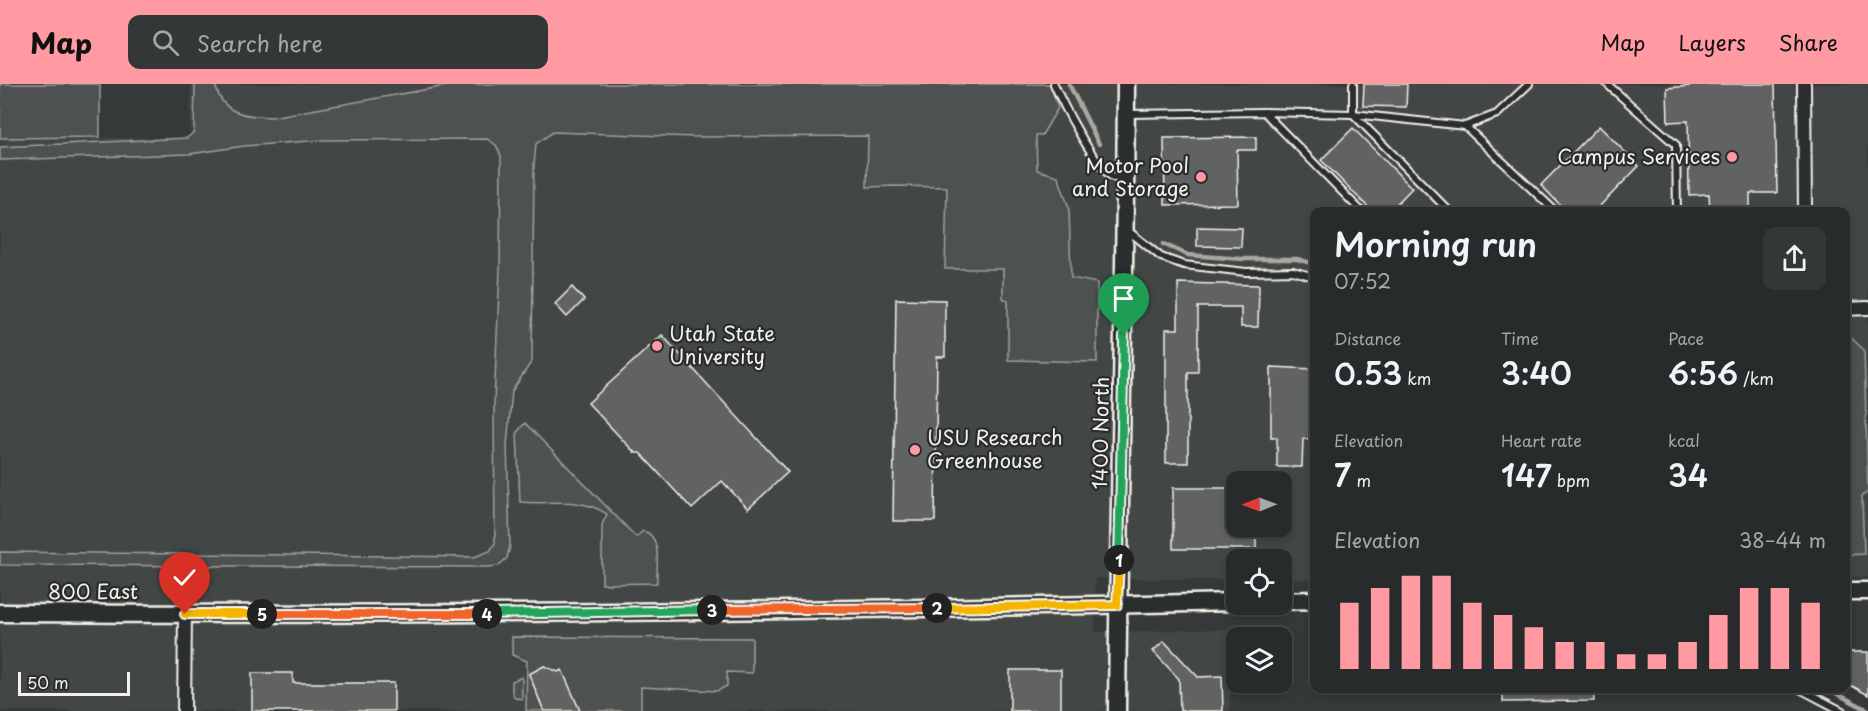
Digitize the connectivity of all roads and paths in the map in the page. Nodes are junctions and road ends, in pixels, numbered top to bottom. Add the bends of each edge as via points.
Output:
1 (1054, 84) edge
2 (1126, 84) edge
3 (1353, 84) edge
4 (1529, 84) edge
5 (1607, 84) edge
6 (1804, 84) edge
7 (1264, 112) junction
8 (1126, 114) junction
9 (1353, 114) junction
10 (1465, 126) junction
11 (1126, 181) junction
12 (1357, 207) edge
13 (1445, 207) edge
14 (1551, 207) edge
15 (1677, 207) edge
16 (1805, 207) edge
17 (1126, 228) junction
18 (1310, 276) edge
19 (1868, 308) edge
20 (1850, 309) edge
21 (1850, 591) edge
22 (1868, 591) edge
23 (1310, 600) edge
24 (1292, 601) edge
25 (1226, 602) edge
26 (1117, 605) junction
27 (0, 613) edge
28 (185, 614) junction
29 (1808, 693) edge
30 (184, 711) edge
31 (1117, 711) edge
32 (1842, 711) edge

1 - 11 lane via 1091,152 1111,176
2 - 8 main road, 1400 North
3 - 9 lane
4 - 10 lane via 1497,114
5 - 15 lane via 1676,145
6 - 16 street
7 - 8 lane
7 - 9 lane
7 - 12 lane
8 - 11 main road, 1400 North
9 - 10 lane
9 - 13 lane
10 - 14 lane
11 - 17 main road, 1400 North
17 - 18 lane via 1161,257 1184,265 1246,272 1293,271
17 - 26 main road, 1400 North
19 - 20 street
21 - 22 main road
23 - 24 main road
25 - 26 main road, 800 East
26 - 28 main road, 800 East
26 - 31 main road, 1400 North
27 - 28 main road, 800 East
28 - 30 street
29 - 32 lane

